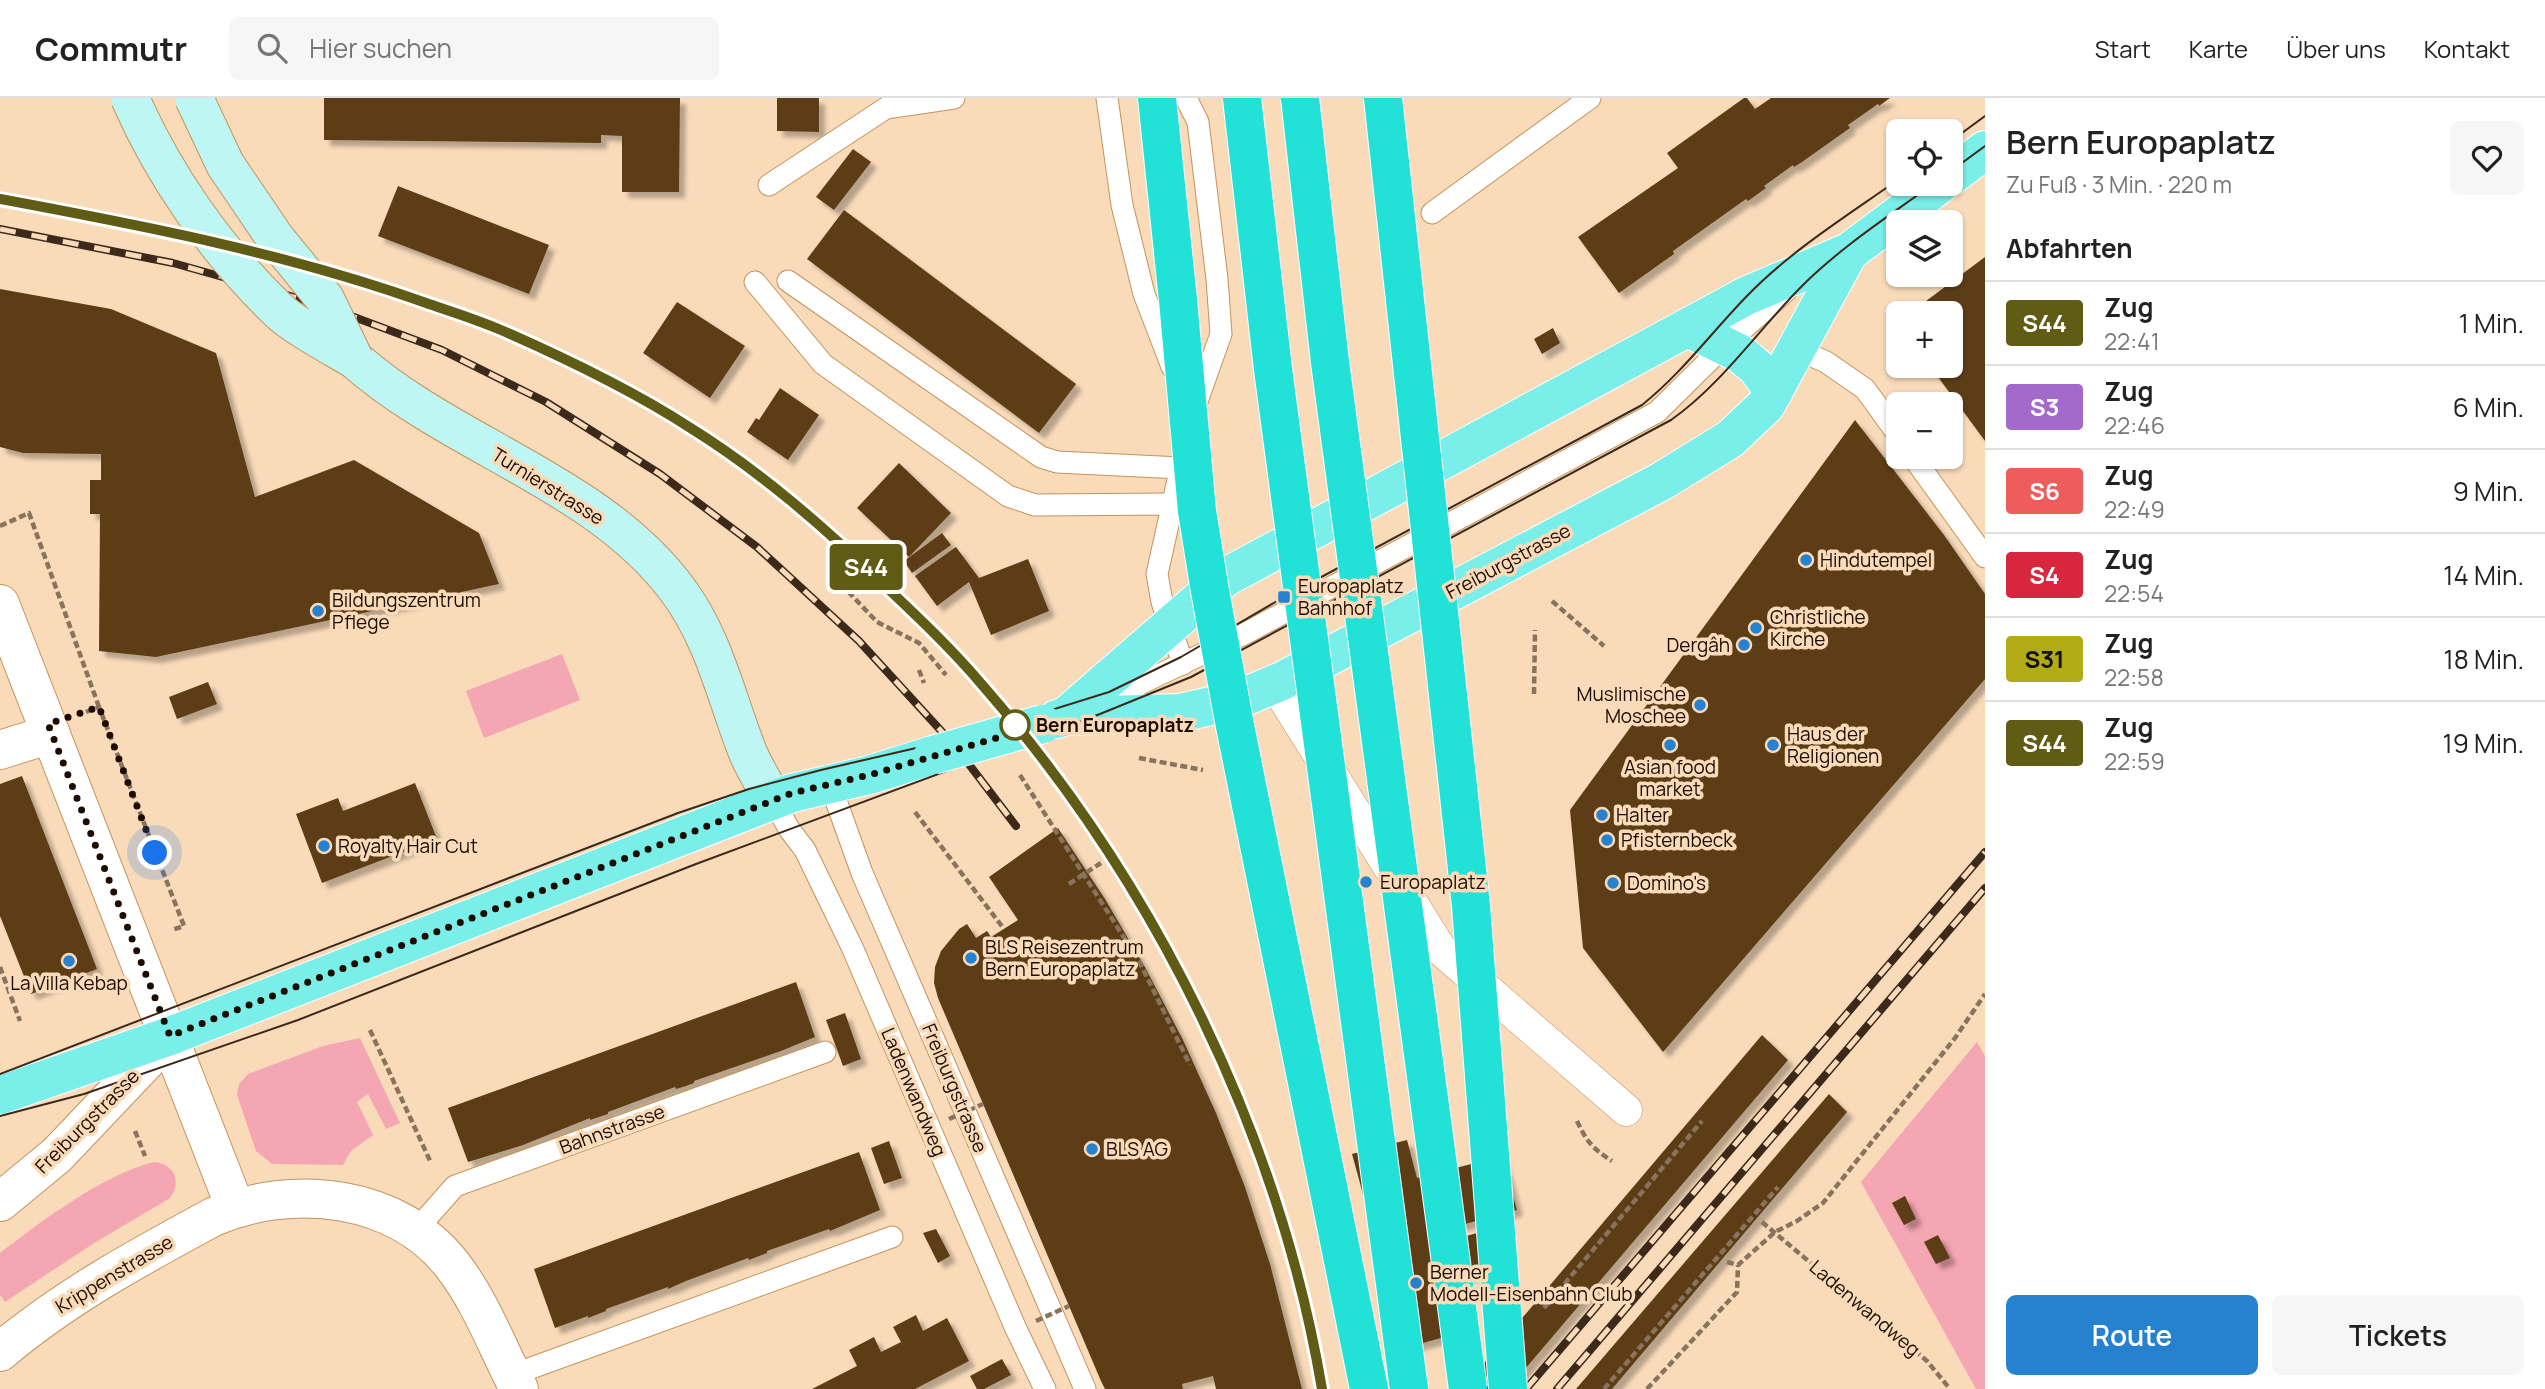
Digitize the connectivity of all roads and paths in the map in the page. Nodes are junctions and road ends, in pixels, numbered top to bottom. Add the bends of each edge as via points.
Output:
1 (130, 98) edge
2 (194, 98) edge
3 (954, 98) edge
4 (1157, 98) edge
5 (1186, 98) edge
6 (1242, 98) edge
7 (1300, 98) edge
8 (1382, 98) edge
9 (1590, 98) edge
10 (1108, 102) edge
11 (1985, 150) edge
12 (1963, 167) edge
13 (769, 185) dead end
14 (1924, 196) edge
15 (1432, 213) dead end
16 (1849, 252) junction
17 (788, 281) dead end
18 (755, 282) dead end
19 (1688, 328) junction
20 (1724, 346) junction
21 (1796, 349) junction
22 (354, 359) junction
23 (1774, 391) junction
24 (1192, 418) junction
25 (1886, 418) edge
26 (1181, 468) junction
27 (1922, 469) edge
28 (1173, 504) junction
29 (0, 526) edge
30 (1985, 557) edge
31 (841, 583) dead end
32 (1552, 601) dead end
33 (0, 604) edge
34 (1169, 625) junction
35 (1535, 630) dead end
36 (1604, 646) dead end
37 (1183, 663) junction
38 (919, 670) dead end
39 (946, 675) dead end
40 (925, 683) dead end
41 (1275, 684) junction
42 (1534, 694) dead end
43 (99, 707) junction
44 (1055, 720) junction
45 (49, 729) junction
46 (0, 750) edge
47 (1020, 775) dead end
48 (830, 785) junction
49 (773, 800) junction
50 (915, 812) dead end
51 (1101, 863) dead end
52 (1085, 874) junction
53 (1069, 884) dead end
54 (1004, 929) dead end
55 (165, 933) dead end
56 (0, 967) edge
57 (1985, 994) edge
58 (20, 1021) dead end
59 (370, 1030) dead end
60 (170, 1036) junction
61 (825, 1052) dead end
62 (1190, 1065) dead end
63 (0, 1095) edge
64 (983, 1104) dead end
65 (1626, 1110) dead end
66 (949, 1119) dead end
67 (1702, 1121) dead end
68 (1593, 1149) dead end
69 (1612, 1161) dead end
70 (1778, 1187) dead end
71 (446, 1195) junction
72 (0, 1202) edge
73 (235, 1207) junction
74 (1762, 1222) dead end
75 (416, 1230) junction
76 (1775, 1232) junction
77 (892, 1237) dead end
78 (1727, 1262) dead end
79 (1738, 1265) junction
80 (1069, 1306) dead end
81 (1538, 1316) dead end
82 (1036, 1321) dead end
83 (0, 1352) edge
84 (515, 1382) edge
85 (1045, 1389) edge
86 (1085, 1389) edge
87 (1369, 1389) edge
88 (1409, 1389) edge
89 (1468, 1389) edge
90 (1508, 1389) edge
91 (1604, 1389) edge
92 (1647, 1389) edge
93 (1950, 1389) edge

1 - 22 main road, Turnierstrasse, bridge via 171,175 232,259 279,311
2 - 22 main road, Turnierstrasse, bridge via 225,164 275,239 325,299
3 - 13 lane via 886,108
4 - 87 highway, bridge via 1197,512 1235,726
5 - 24 lane via 1198,122 1221,334
6 - 88 highway, bridge via 1273,369
7 - 89 highway, bridge
8 - 90 highway, bridge via 1471,906
9 - 15 lane
10 - 24 lane via 1122,205 1144,294
11 - 12 main road
14 - 16 main road, Freiburgstrasse
16 - 19 main road, Freiburgstrasse via 1746,296
16 - 20 lane, Freiburgstrasse via 1826,269 1799,279
16 - 21 main road, Freiburgstrasse
17 - 26 lane via 1041,457 1057,462
18 - 28 lane via 823,364 1009,496 1035,505
19 - 20 main road
19 - 34 main road, Freiburgstrasse via 1251,562
20 - 23 main road via 1756,367
20 - 37 lane, Freiburgstrasse via 1657,412
21 - 23 main road, Freiburgstrasse
21 - 25 lane via 1826,362 1865,389
22 - 49 main road, Turnierstrasse via 383,385 444,425 591,509 643,552 676,587 698,620 749,755
23 - 41 main road, Freiburgstrasse via 1766,405 1730,439 1662,481
24 - 26 lane
26 - 28 lane
27 - 30 lane
28 - 34 lane via 1157,574
29 - 43 path via 29,513
31 - 39 path via 877,622 919,643
32 - 36 path
33 - 45 street
34 - 37 lane
34 - 44 main road, Freiburgstrasse
35 - 42 path
37 - 44 lane, Freiburgstrasse
38 - 40 path
41 - 44 main road, Freiburgstrasse via 1237,700 1180,713
41 - 65 street via 1441,950
43 - 45 path
43 - 55 path via 184,926
44 - 48 main road, Freiburgstrasse, bridge
45 - 46 street
45 - 60 street
47 - 52 path
48 - 49 main road, Freiburgstrasse
48 - 86 lane, Freiburgstrasse via 862,873
49 - 60 main road, Freiburgstrasse
49 - 85 lane, Ladenwandweg via 805,850 852,947
50 - 54 path
51 - 52 path
52 - 53 path
52 - 62 path via 1139,961
56 - 58 path
57 - 76 path via 1823,1203
59 - 71 path
60 - 63 main road
60 - 72 street, Freiburgstrasse via 57,1154
60 - 73 street
61 - 71 lane, Bahnstrasse via 455,1186
64 - 66 path, bridge
67 - 81 path
68 - 69 path
70 - 91 path
71 - 75 lane, Bahnstrasse
73 - 75 street via 292,1198 339,1200 388,1215
73 - 83 street, Krippenstrasse via 76,1294
74 - 76 path, Ladenwandweg
75 - 84 street via 467,1286
76 - 79 path
76 - 93 path, Ladenwandweg via 1927,1361
77 - 84 lane
78 - 79 path
79 - 92 path via 1737,1292
80 - 82 path, bridge

